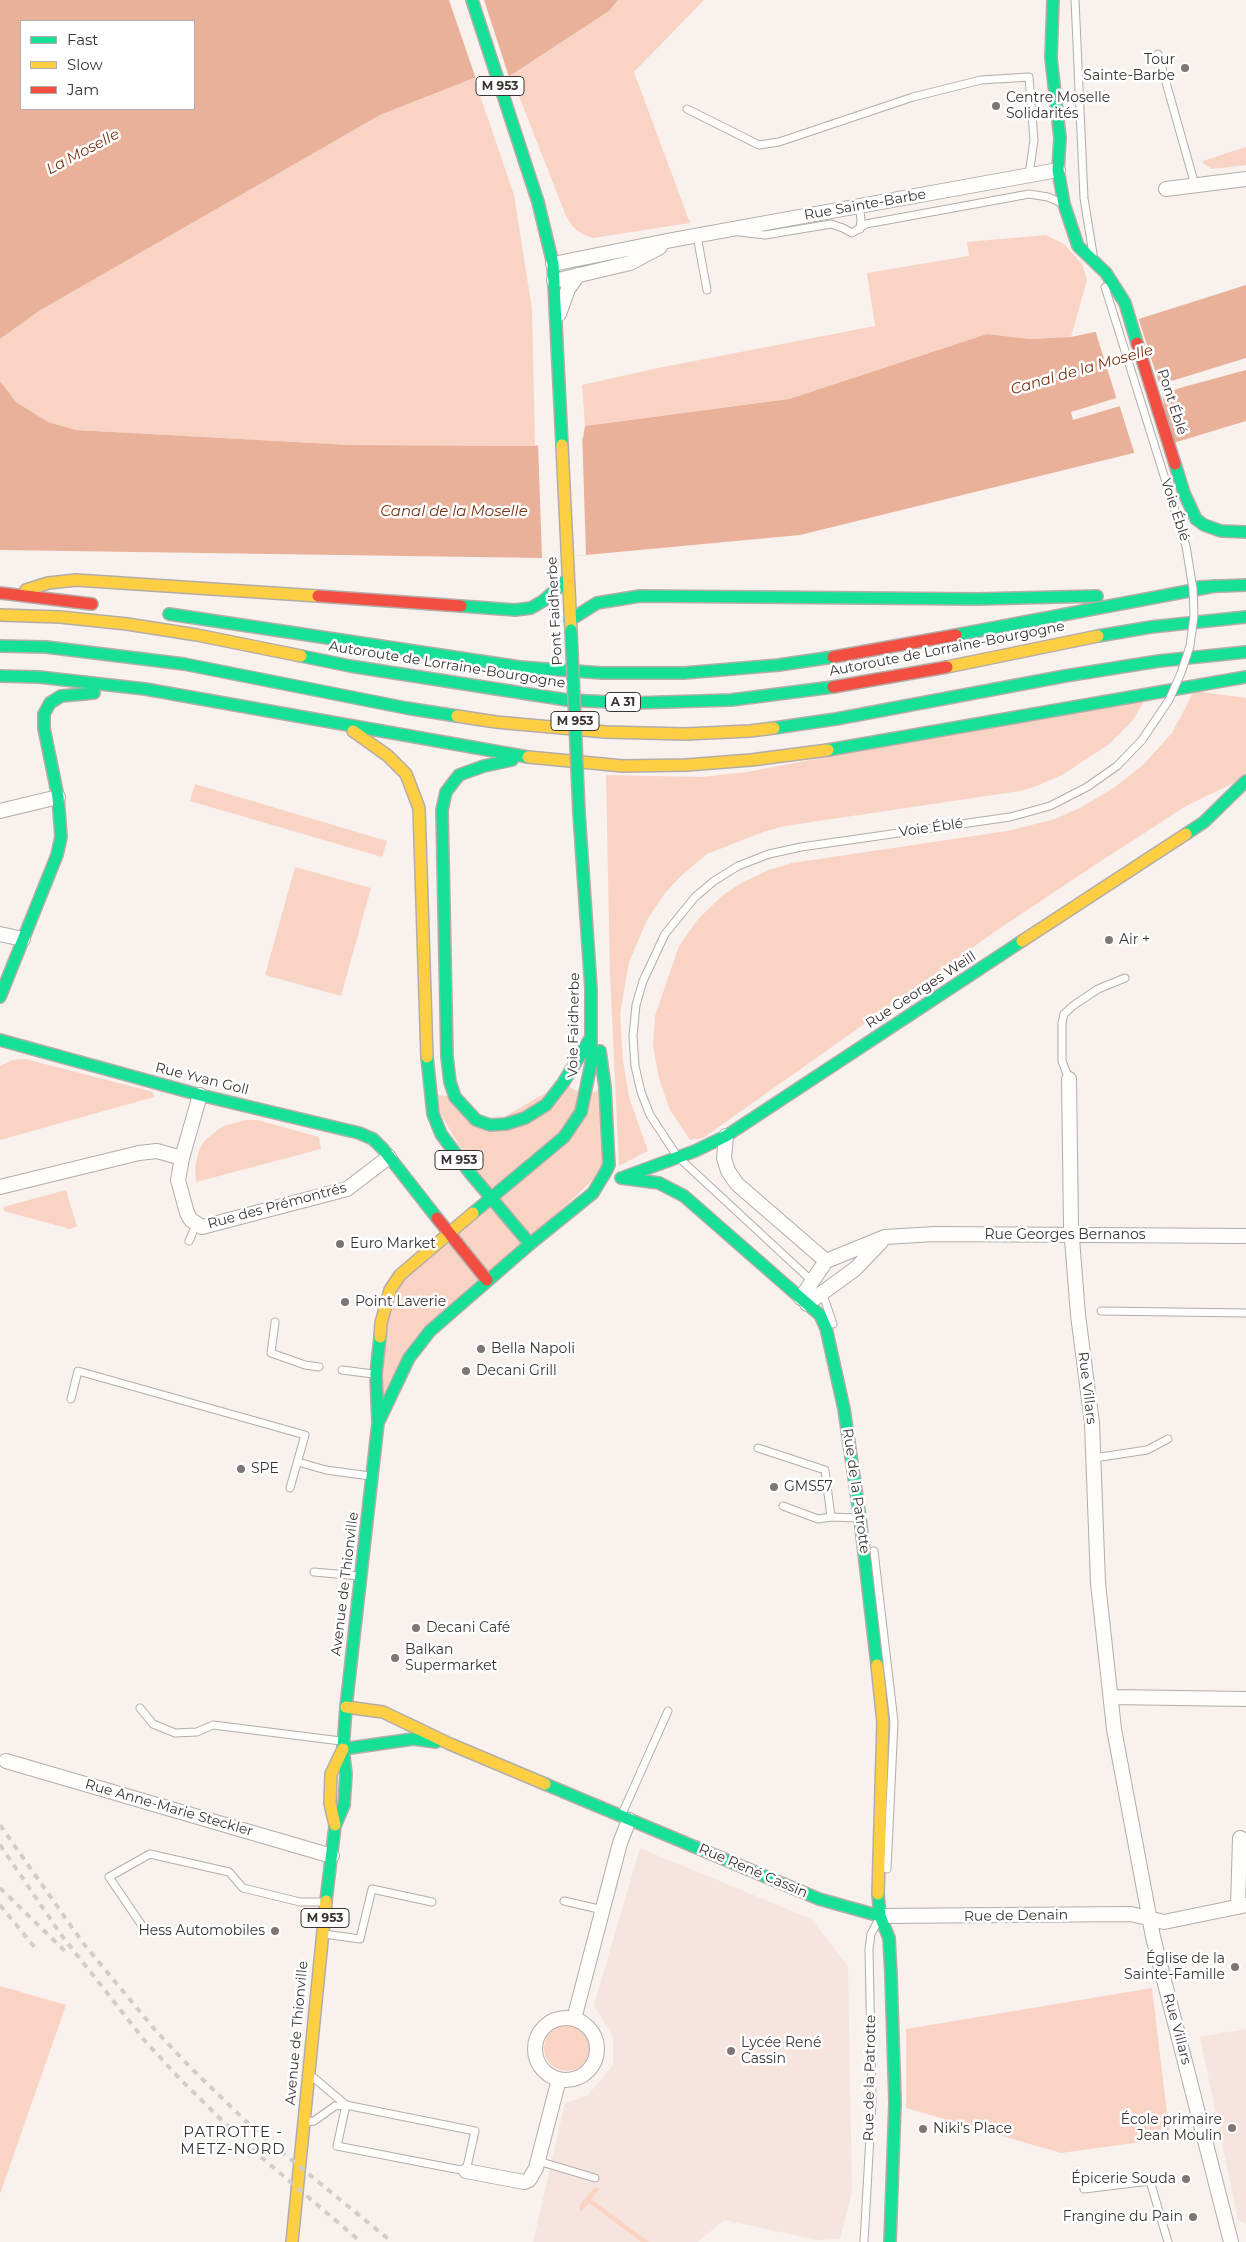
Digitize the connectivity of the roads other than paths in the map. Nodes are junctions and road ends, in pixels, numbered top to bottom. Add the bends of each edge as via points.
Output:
1 (472, 0) edge
2 (1053, 0) edge
3 (1075, 0) edge
4 (1158, 54) dead end
5 (686, 109) dead end
6 (1058, 170) junction
7 (1029, 175) junction
8 (1246, 179) edge
9 (1196, 185) junction
10 (1166, 189) dead end
11 (1064, 204) junction
12 (859, 206) junction
13 (860, 229) junction
14 (724, 231) junction
15 (696, 236) junction
16 (672, 240) junction
17 (1096, 263) junction
18 (553, 264) junction
19 (578, 275) junction
20 (554, 281) junction
21 (707, 290) dead end
22 (557, 322) junction
23 (1157, 456) joint
24 (1246, 532) edge
25 (568, 579) junction
26 (1246, 585) edge
27 (1215, 586) junction
28 (0, 593) edge
29 (15, 594) junction
30 (103, 605) dead end
31 (161, 613) dead end
32 (0, 615) edge
33 (1246, 616) edge
34 (571, 625) junction
35 (0, 646) edge
36 (1246, 652) edge
37 (0, 676) edge
38 (1246, 677) edge
39 (1210, 682) junction
40 (1246, 686) edge
41 (144, 689) junction
42 (347, 727) junction
43 (524, 758) junction
44 (1246, 781) edge
45 (58, 797) junction
46 (0, 811) edge
47 (579, 813) joint
48 (0, 934) edge
49 (23, 939) junction
50 (1125, 978) dead end
51 (591, 988) junction
52 (0, 997) edge
53 (0, 1040) edge
54 (590, 1040) junction
55 (1069, 1079) joint
56 (200, 1095) junction
57 (726, 1136) junction
58 (677, 1156) junction
59 (389, 1157) junction
60 (182, 1158) junction
61 (620, 1178) junction
62 (0, 1187) edge
63 (593, 1193) junction
64 (490, 1198) junction
65 (196, 1224) junction
66 (449, 1233) junction
67 (1072, 1235) junction
68 (1246, 1236) edge
69 (884, 1237) junction
70 (189, 1241) dead end
71 (530, 1244) junction
72 (826, 1261) junction
73 (487, 1280) junction
74 (812, 1282) junction
75 (823, 1293) junction
76 (804, 1300) junction
77 (1101, 1311) dead end
78 (1246, 1313) edge
79 (275, 1322) dead end
80 (838, 1344) dead end
81 (319, 1367) dead end
82 (342, 1370) dead end
83 (376, 1374) junction
84 (849, 1392) dead end
85 (71, 1399) dead end
86 (854, 1420) dead end
87 (378, 1422) junction
88 (1168, 1439) dead end
89 (758, 1448) dead end
90 (1094, 1458) junction
91 (298, 1462) junction
92 (372, 1476) junction
93 (290, 1488) dead end
94 (783, 1506) dead end
95 (831, 1517) junction
96 (860, 1518) junction
97 (873, 1546) dead end
98 (314, 1572) dead end
99 (360, 1576) junction
100 (1111, 1697) junction
101 (1246, 1700) edge
102 (346, 1707) junction
103 (140, 1708) dead end
104 (668, 1711) dead end
105 (450, 1744) junction
106 (344, 1745) junction
107 (6, 1761) dead end
108 (625, 1818) junction
109 (1246, 1841) edge
110 (332, 1856) junction
111 (564, 1901) dead end
112 (327, 1902) junction
113 (432, 1902) dead end
114 (1242, 1906) edge
115 (603, 1910) junction
116 (880, 1916) junction
117 (1151, 1918) junction
118 (143, 1927) dead end
119 (323, 1934) junction
120 (574, 2019) junction
121 (310, 2073) junction
122 (559, 2079) junction
123 (346, 2104) junction
124 (304, 2123) junction
125 (538, 2161) junction
126 (466, 2171) junction
127 (594, 2178) dead end
128 (1084, 2189) dead end
129 (292, 2242) edge
130 (864, 2242) edge
131 (890, 2242) edge
132 (1168, 2242) edge
133 (1231, 2242) edge

1 - 18 main road, M 953 via 547,233
2 - 6 main road via 1051,58 1060,138
3 - 17 lane via 1084,198
4 - 9 lane
5 - 7 lane via 759,145 779,142 912,97 972,82 1029,77 1034,140
6 - 7 street, Rue Sainte-Barbe
6 - 11 main road
7 - 12 street, Rue Sainte-Barbe
8 - 9 street
9 - 10 street
11 - 13 lane via 1029,194 866,224
11 - 17 main road via 1078,246
12 - 13 lane
12 - 14 street, Rue Sainte-Barbe
13 - 14 lane via 852,233 831,224 765,235
14 - 15 street, Rue Sainte-Barbe
15 - 16 street, Rue Sainte-Barbe
15 - 21 lane
16 - 18 street, Rue Sainte-Barbe
16 - 19 street, Rue Sainte-Barbe via 630,263
17 - 23 lane, Pont Éblé via 1113,308
17 - 24 main road, Pont Éblé via 1124,303 1184,492 1196,518 1204,526
18 - 20 main road, M 953
19 - 20 street, Rue Sainte-Barbe
19 - 22 street via 568,289
20 - 22 main road, M 953
22 - 25 main road, Pont Faidherbe / M 953
23 - 58 lane, Voie Éblé, bridge via 1186,546 1194,616 1190,646 1181,673 1169,700 1142,740 1116,766 1087,787 1050,806 1010,817 769,854 738,866 714,881 665,934 652,958 636,1005 633,1036 641,1092 654,1121
25 - 29 main road via 543,601 531,608 515,610 76,580 48,582
25 - 34 main road, Pont Faidherbe / M 953
26 - 27 main road
27 - 31 main road via 888,648 779,665 684,673 520,667
27 - 34 main road via 1096,596 978,599 640,596 597,603
28 - 29 main road
29 - 30 main road
32 - 33 main road, Autoroute de Lorraine-Bourgogne / A 31 via 127,624 514,694 633,703 731,700 834,687 934,670 1072,640
34 - 47 main road, Pont Faidherbe / M 953, bridge
35 - 36 main road via 46,647 184,664 406,708 496,722 606,732 685,734 836,719 1102,670
37 - 41 main road via 39,676
38 - 39 main road
39 - 40 main road
39 - 43 main road via 838,749 751,760 623,766
41 - 42 main road
41 - 45 main road via 62,696 50,703 44,714 44,728
42 - 43 main road
42 - 64 main road, M 953 via 388,756 406,774 419,808 427,1057 433,1114 451,1150
43 - 54 main road via 459,775 446,792 442,810 448,1057 455,1097 476,1120 490,1125 525,1118 546,1105
44 - 57 main road, Rue Georges Weill via 1204,822
45 - 46 street
45 - 49 main road via 61,837 57,855
47 - 51 main road, Voie Faidherbe / M 953
48 - 49 street
49 - 52 main road
50 - 55 lane via 1098,989 1064,1014 1062,1061
51 - 54 main road, Voie Faidherbe / M 953
51 - 63 main road, M 953 via 605,1087 609,1165
53 - 56 main road, Rue Yvan Goll
54 - 64 main road, Voie Faidherbe / M 953 via 589,1080 581,1112 573,1126
55 - 67 street, Rue Villars
56 - 59 main road, Rue Yvan Goll via 359,1133 373,1139
56 - 60 street, Rue des Prémontrés
57 - 58 main road, Rue Georges Weill
57 - 72 street via 724,1158 737,1184
58 - 61 main road, Rue Georges Weill
58 - 74 lane
59 - 65 street, Rue des Prémontrés via 347,1189 209,1226
59 - 66 main road, Rue Yvan Goll
60 - 62 street via 157,1151 139,1153
60 - 65 street, Rue des Prémontrés via 178,1180 187,1213
61 - 63 main road, Rue Georges Weill
61 - 76 main road, Rue de la Patrotte via 659,1183 684,1196
63 - 71 main road, M 953
64 - 66 main road, M 953
64 - 71 main road, M 953
65 - 70 lane
66 - 73 main road, Rue Yvan Goll
66 - 83 main road, M 953 via 400,1275 390,1290 381,1324
67 - 68 street, Rue Georges Bernanos
67 - 69 street, Rue Georges Bernanos via 912,1234
67 - 90 street, Rue Villars
69 - 72 street, Rue Georges Bernanos
69 - 75 street via 855,1269
71 - 73 main road, M 953
72 - 74 street
73 - 87 main road, M 953 via 430,1330 410,1358
74 - 75 lane
74 - 76 street
75 - 76 street
75 - 80 lane
76 - 96 main road, Rue de la Patrotte via 820,1315 826,1328 844,1409
77 - 78 lane
79 - 81 lane via 271,1354
82 - 83 lane
83 - 87 main road, M 953
84 - 86 lane, Rue de la Patrotte
85 - 91 lane via 78,1372 193,1403 305,1435
87 - 92 main road, Avenue de Thionville / M 953
88 - 90 lane via 1147,1450
89 - 95 lane via 825,1470
90 - 100 street, Rue Villars via 1098,1583
91 - 92 lane via 326,1470
91 - 93 lane
92 - 99 main road, Avenue de Thionville / M 953
94 - 95 lane via 818,1520
95 - 96 lane
96 - 116 main road, Rue de la Patrotte via 883,1722 877,1881
97 - 116 lane, Rue de la Patrotte via 894,1722 887,1882
98 - 99 lane
99 - 102 main road, Avenue de Thionville / M 953
100 - 101 street
100 - 117 street, Rue Villars via 1114,1729
102 - 105 main road, Rue René Cassin via 383,1712
102 - 106 main road, Avenue de Thionville / M 953
103 - 106 lane via 153,1724 175,1733 197,1732 214,1725
104 - 108 lane
105 - 106 main road, Rue René Cassin via 413,1739 366,1747
105 - 108 main road, Rue René Cassin
106 - 110 main road, Avenue de Thionville / M 953 via 344,1798 335,1826
107 - 110 street, Rue Anne-Marie Steckler
108 - 115 street
108 - 116 main road, Rue René Cassin via 829,1903
109 - 114 street via 1240,1838
110 - 112 main road, Avenue de Thionville / M 953
111 - 115 lane
112 - 118 lane via 300,1902 243,1888 229,1872 150,1854 109,1877
112 - 119 main road, Avenue de Thionville / M 953
113 - 119 lane via 372,1889 360,1939
114 - 117 street, Rue de Denain via 1164,1922
115 - 120 street
116 - 117 street, Rue de Denain via 1131,1914
116 - 130 lane, Rue de la Patrotte via 869,1949 872,2101
116 - 131 main road, Rue de la Patrotte via 889,1938 892,2021 895,2151
117 - 133 street, Rue Villars via 1153,1937
119 - 121 main road, Avenue de Thionville / M 953
120 - 122 street via 592,2031 597,2054 584,2074 573,2079
120 - 122 street via 557,2019 548,2024 536,2043 541,2067
121 - 123 lane
121 - 124 main road, Avenue de Thionville / M 953
122 - 125 street
123 - 124 lane via 335,2106 314,2121
123 - 126 lane via 475,2131
123 - 126 lane via 338,2146
124 - 129 main road, Avenue de Thionville / M 953
125 - 126 street via 533,2175 524,2182
125 - 127 lane
128 - 132 lane via 1150,2181

